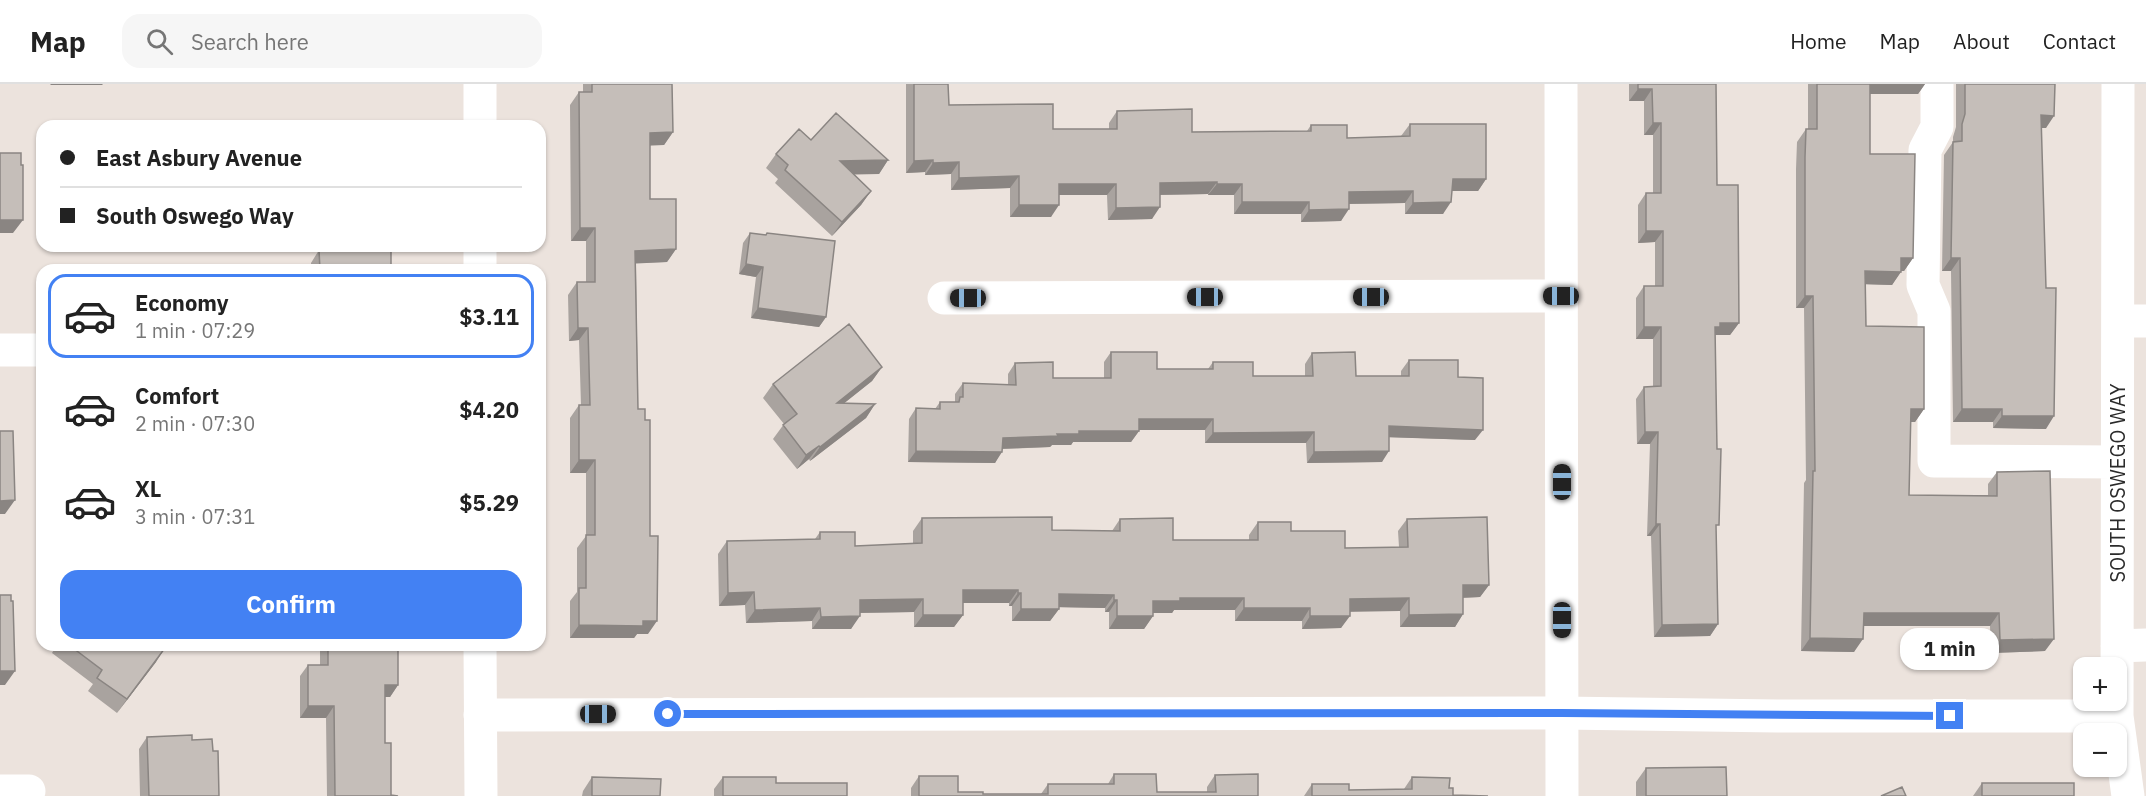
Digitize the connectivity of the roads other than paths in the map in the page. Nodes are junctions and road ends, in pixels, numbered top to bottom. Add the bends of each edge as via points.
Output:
1 (480, 84) edge
2 (1561, 84) edge
3 (1937, 84) edge
4 (2118, 84) edge
5 (480, 120) edge
6 (1561, 296) junction
7 (944, 298) dead end
8 (2132, 321) edge
9 (0, 350) edge
10 (36, 350) edge
11 (2117, 462) junction
12 (2131, 646) edge
13 (480, 651) edge
14 (1562, 713) junction
15 (480, 715) junction
16 (2117, 716) junction
17 (481, 796) edge
18 (1562, 796) edge
19 (2127, 796) edge

1 - 5 street
2 - 6 street
3 - 11 street via 1937,127 1925,150 1923,274 1923,285 1934,311 1934,461
4 - 8 street, SOUTH OSWEGO WAY
6 - 7 street
6 - 14 street
8 - 11 street, SOUTH OSWEGO WAY
9 - 10 street
11 - 12 street, SOUTH OSWEGO WAY
12 - 16 street, SOUTH OSWEGO WAY
13 - 15 street
14 - 15 street
14 - 16 street
14 - 18 street
15 - 17 street
16 - 19 street, SOUTH OSWEGO WAY

